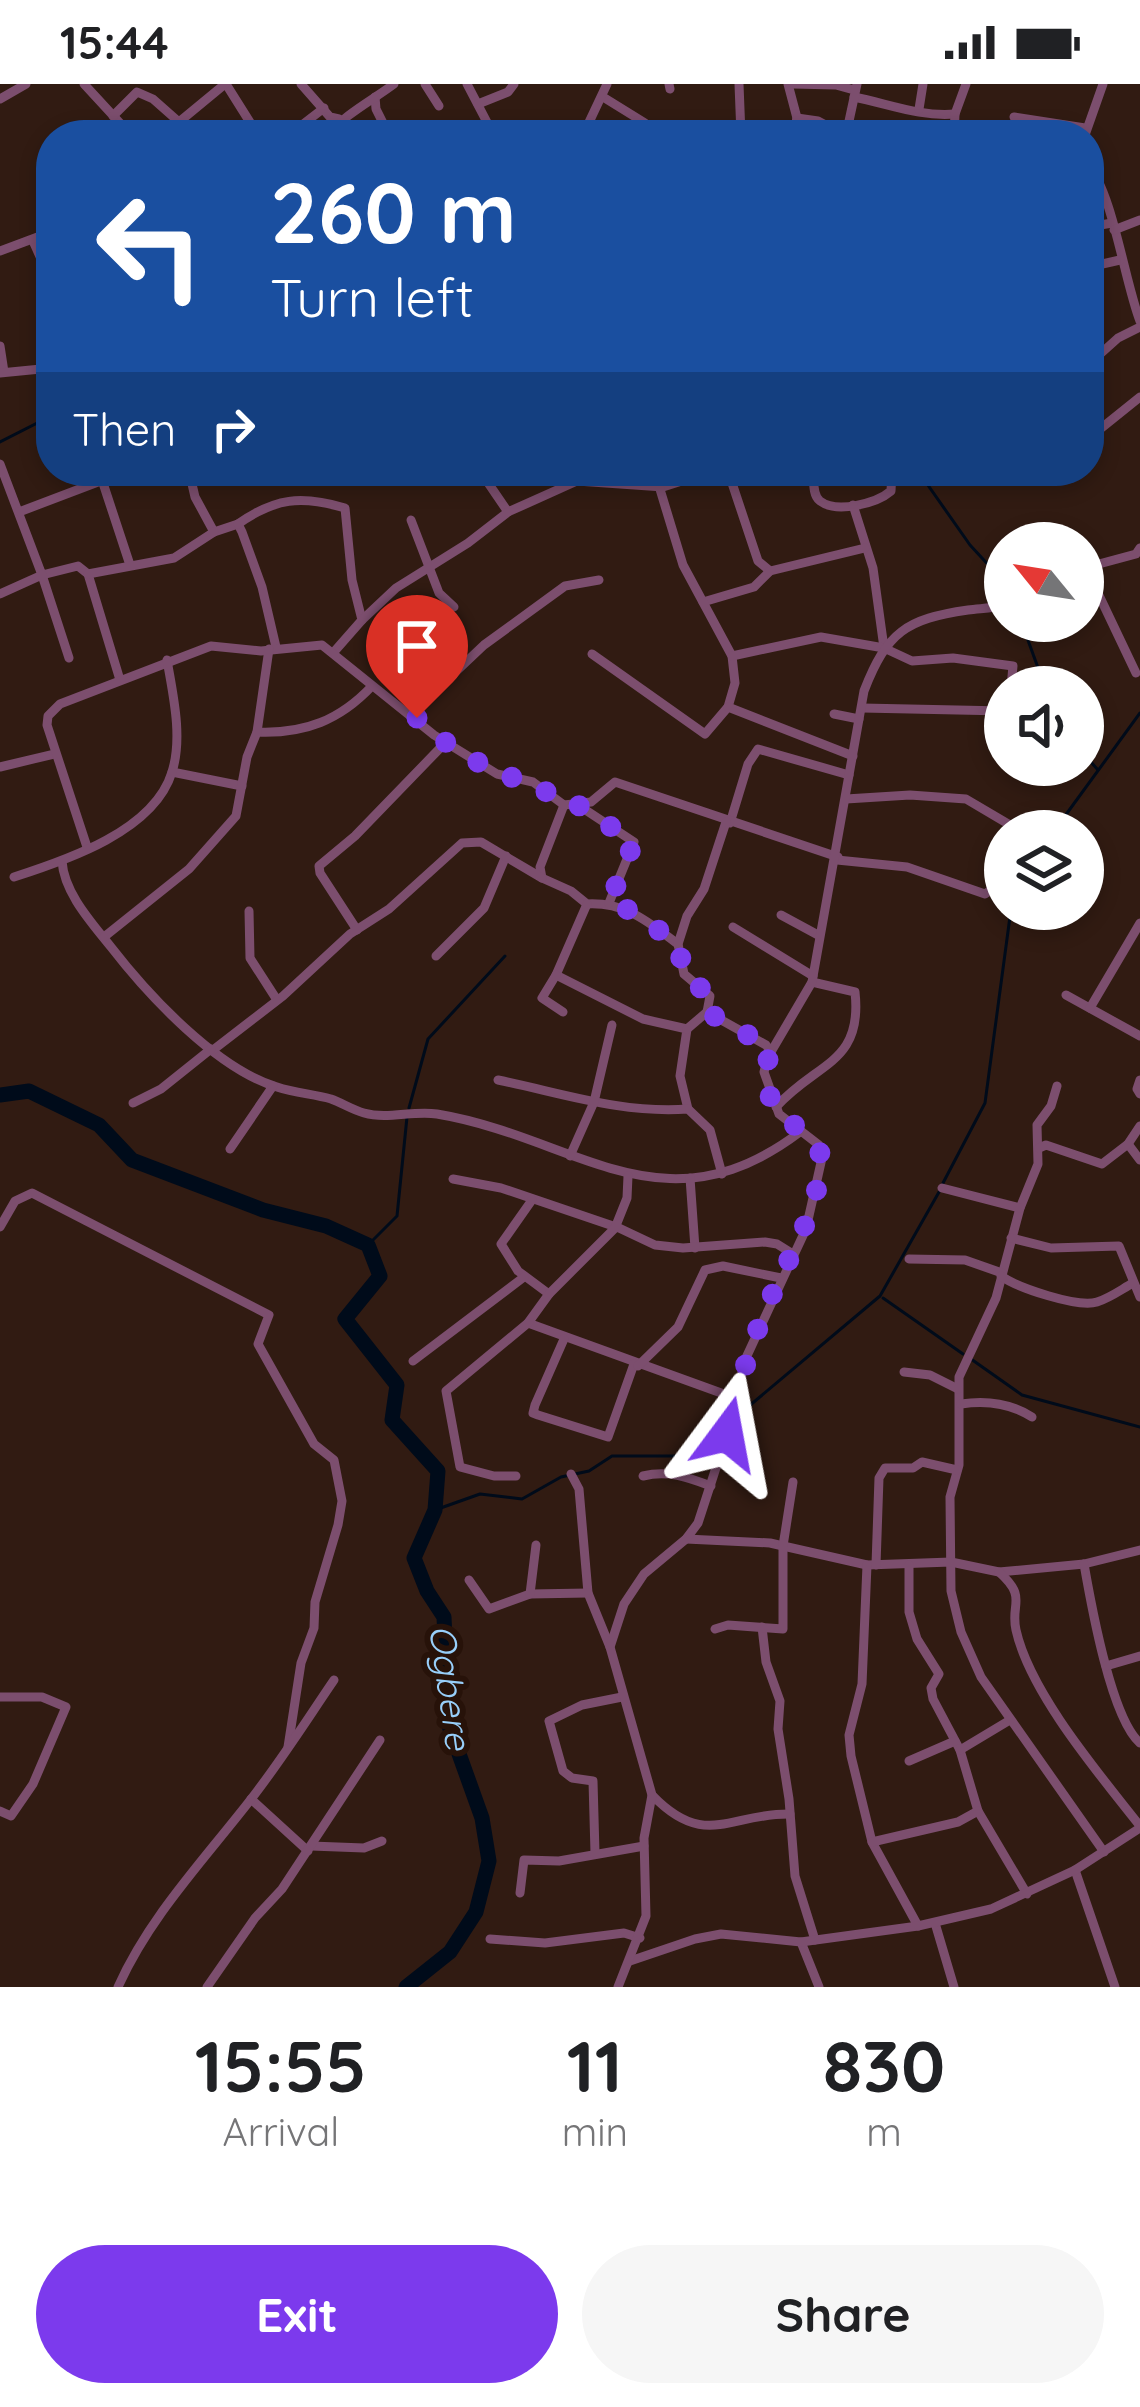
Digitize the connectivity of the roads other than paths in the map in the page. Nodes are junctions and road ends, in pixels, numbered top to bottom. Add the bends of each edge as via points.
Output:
1 (26, 84) edge
2 (84, 84) edge
3 (148, 84) edge
4 (226, 84) edge
5 (301, 84) edge
6 (394, 84) edge
7 (425, 84) edge
8 (467, 84) edge
9 (514, 84) edge
10 (739, 84) edge
11 (790, 84) edge
12 (922, 84) edge
13 (966, 84) edge
14 (1103, 84) edge
15 (602, 88) edge
16 (855, 90) edge
17 (137, 92) junction
18 (375, 97) junction
19 (0, 99) edge
20 (478, 104) junction
21 (439, 106) dead end
22 (323, 108) junction
23 (920, 109) junction
24 (955, 114) junction
25 (113, 116) junction
26 (1014, 116) dead end
27 (797, 118) joint
28 (339, 119) joint
29 (1034, 119) joint
30 (117, 120) edge
31 (176, 120) edge
32 (181, 120) edge
33 (249, 120) edge
34 (308, 120) edge
35 (383, 120) edge
36 (486, 120) edge
37 (589, 120) edge
38 (641, 120) edge
39 (740, 120) edge
40 (811, 120) edge
41 (848, 120) edge
42 (954, 120) edge
43 (1038, 120) edge
44 (1090, 120) edge
45 (1104, 203) edge
46 (1140, 220) edge
47 (1104, 227) edge
48 (1113, 227) junction
49 (36, 240) edge
50 (33, 241) junction
51 (36, 248) edge
52 (0, 251) edge
53 (1120, 260) junction
54 (1104, 264) edge
55 (1135, 294) edge
56 (1140, 324) edge
57 (0, 346) edge
58 (1104, 351) edge
59 (36, 370) edge
60 (2, 373) edge
61 (1140, 397) edge
62 (1104, 426) edge
63 (0, 464) edge
64 (86, 486) edge
65 (103, 486) edge
66 (193, 486) edge
67 (490, 486) edge
68 (557, 486) edge
69 (659, 486) edge
70 (733, 486) edge
71 (814, 486) edge
72 (891, 486) edge
73 (853, 505) junction
74 (19, 512) junction
75 (508, 512) junction
76 (411, 520) dead end
77 (238, 524) junction
78 (214, 532) junction
79 (865, 548) junction
80 (1139, 553) edge
81 (1104, 563) edge
82 (130, 565) junction
83 (428, 570) junction
84 (770, 571) junction
85 (88, 574) junction
86 (42, 575) junction
87 (599, 580) dead end
88 (0, 594) edge
89 (703, 602) junction
90 (454, 607) dead end
91 (984, 608) edge
92 (1104, 609) edge
93 (362, 620) junction
94 (884, 647) junction
95 (273, 648) junction
96 (333, 653) junction
97 (592, 654) dead end
98 (732, 656) junction
99 (69, 658) dead end
100 (167, 660) junction
101 (1013, 666) edge
102 (1136, 674) dead end
103 (120, 680) junction
104 (373, 686) junction
105 (728, 706) junction
106 (984, 711) edge
107 (411, 714) junction
108 (834, 714) dead end
109 (860, 714) junction
110 (772, 725) junction
111 (257, 732) junction
112 (446, 742) junction
113 (758, 749) junction
114 (55, 754) junction
115 (853, 756) junction
116 (0, 767) edge
117 (172, 772) junction
118 (849, 775) junction
119 (242, 786) junction
120 (846, 799) junction
121 (564, 805) junction
122 (578, 805) junction
123 (985, 810) edge
124 (728, 823) junction
125 (87, 847) junction
126 (506, 856) junction
127 (837, 858) junction
128 (62, 861) junction
129 (14, 877) dead end
130 (542, 878) junction
131 (984, 894) edge
132 (609, 903) junction
133 (587, 904) junction
134 (249, 911) dead end
135 (782, 915) dead end
136 (1140, 923) edge
137 (733, 927) dead end
138 (357, 930) junction
139 (818, 935) junction
140 (104, 937) junction
141 (678, 944) junction
142 (436, 956) dead end
143 (556, 975) junction
144 (813, 979) junction
145 (1066, 995) dead end
146 (277, 1000) junction
147 (1090, 1008) junction
148 (563, 1012) dead end
149 (707, 1012) junction
150 (611, 1024) dead end
151 (687, 1029) junction
152 (1140, 1036) edge
153 (212, 1049) junction
154 (771, 1052) junction
155 (498, 1080) dead end
156 (1140, 1080) edge
157 (273, 1086) junction
158 (1057, 1087) dead end
159 (1140, 1094) edge
160 (594, 1102) junction
161 (133, 1103) dead end
162 (776, 1107) junction
163 (688, 1109) junction
164 (1140, 1126) edge
165 (800, 1132) junction
166 (1128, 1144) junction
167 (1040, 1148) junction
168 (230, 1149) dead end
169 (569, 1156) junction
170 (1140, 1160) edge
171 (722, 1174) junction
172 (628, 1176) junction
173 (690, 1178) junction
174 (453, 1179) dead end
175 (942, 1188) dead end
176 (532, 1200) junction
177 (1020, 1208) junction
178 (0, 1227) edge
179 (615, 1228) junction
180 (1011, 1238) junction
181 (694, 1248) junction
182 (793, 1254) junction
183 (909, 1259) dead end
184 (1002, 1275) junction
185 (524, 1277) junction
186 (781, 1278) junction
187 (1133, 1283) junction
188 (549, 1294) junction
189 (1140, 1298) edge
190 (528, 1323) junction
191 (564, 1339) junction
192 (413, 1361) dead end
193 (636, 1365) junction
194 (904, 1372) dead end
195 (958, 1389) junction
196 (734, 1398) junction
197 (962, 1404) junction
198 (1032, 1417) dead end
199 (958, 1470) junction
200 (571, 1474) dead end
201 (516, 1476) dead end
202 (643, 1476) dead end
203 (793, 1482) dead end
204 (711, 1486) junction
205 (686, 1539) junction
206 (536, 1544) dead end
207 (782, 1546) junction
208 (1140, 1550) edge
209 (951, 1562) junction
210 (1084, 1564) junction
211 (872, 1565) junction
212 (909, 1565) junction
213 (999, 1572) junction
214 (469, 1580) dead end
215 (588, 1593) junction
216 (530, 1594) junction
217 (762, 1627) junction
218 (715, 1629) dead end
219 (610, 1647) junction
220 (1140, 1656) edge
221 (1106, 1666) junction
222 (334, 1680) dead end
223 (0, 1697) edge
224 (622, 1697) junction
225 (1010, 1720) junction
226 (380, 1740) dead end
227 (1140, 1743) edge
228 (957, 1746) junction
229 (288, 1747) junction
230 (909, 1761) dead end
231 (652, 1795) junction
232 (251, 1799) junction
233 (978, 1810) junction
234 (0, 1811) edge
235 (790, 1814) junction
236 (1140, 1827) edge
237 (382, 1841) dead end
238 (872, 1842) junction
239 (644, 1846) junction
240 (309, 1849) junction
241 (1104, 1852) junction
242 (595, 1853) junction
243 (1075, 1870) junction
244 (520, 1893) dead end
245 (1027, 1894) junction
246 (935, 1923) junction
247 (918, 1926) junction
248 (640, 1938) junction
249 (490, 1939) dead end
250 (815, 1940) junction
251 (801, 1942) junction
252 (630, 1961) junction
253 (118, 1987) edge
254 (206, 1987) edge
255 (618, 1987) edge
256 (819, 1987) edge
257 (954, 1987) edge
258 (1115, 1987) edge

1 - 19 street
2 - 25 street
3 - 17 street
4 - 32 street
4 - 33 street
5 - 22 street
6 - 18 street
7 - 21 street
8 - 20 street
9 - 20 street
10 - 39 street
11 - 16 street
11 - 27 street
12 - 23 street
13 - 24 street
14 - 44 street
15 - 37 street
15 - 38 street
16 - 23 street via 906,112
16 - 41 street
17 - 25 street
17 - 31 street
18 - 28 street
18 - 35 street
20 - 36 street
22 - 28 street
22 - 34 street
23 - 24 street
24 - 42 street
25 - 30 street
26 - 29 street
27 - 40 street
29 - 43 street
45 - 48 street
46 - 48 street
47 - 48 street
48 - 53 street
49 - 50 street
50 - 51 street
50 - 52 street
53 - 54 street
53 - 55 street
55 - 56 street
56 - 58 street
57 - 60 street
59 - 60 street
61 - 62 street
63 - 74 street
64 - 74 street
65 - 82 street
66 - 78 street
67 - 75 street
68 - 75 street
69 - 89 street via 682,565
70 - 84 street via 758,561
71 - 73 street via 821,502
72 - 73 street via 884,498
73 - 79 street
74 - 86 street
75 - 83 street
76 - 83 street
77 - 78 street
77 - 93 street via 273,502 343,506
77 - 95 street
78 - 82 street via 174,558
79 - 84 street
79 - 94 street
80 - 81 street
82 - 85 street
83 - 90 street
83 - 93 street
84 - 89 street via 754,587
85 - 86 street via 79,566
85 - 103 street
86 - 88 street
86 - 99 street
87 - 107 street via 566,586 484,645
89 - 98 street
91 - 94 street via 912,622
92 - 102 street
93 - 96 street
94 - 98 street via 821,638
94 - 101 street via 912,661
94 - 109 street
95 - 96 street via 314,644
95 - 100 street via 211,646
95 - 111 street
96 - 104 street
97 - 105 street via 704,734
98 - 105 street
100 - 103 street
100 - 117 street via 176,720
103 - 114 street via 48,716
104 - 107 street
104 - 111 street via 336,718
105 - 110 street
106 - 109 street
107 - 112 street
108 - 109 street
109 - 115 street
110 - 113 street
110 - 115 street
111 - 119 street
112 - 121 street
112 - 138 street via 320,862
113 - 118 street
113 - 124 street
114 - 116 street
114 - 125 street
115 - 118 street
117 - 119 street
117 - 125 street via 143,818
118 - 120 street
119 - 140 street via 236,816 219,839
120 - 123 street via 966,799
120 - 127 street
121 - 122 street
121 - 130 street
122 - 124 street via 615,782
122 - 132 street via 634,842
124 - 127 street
124 - 141 street
125 - 128 street
126 - 130 street
126 - 138 street via 481,842 462,843
126 - 142 street via 484,908
127 - 131 street via 907,867
127 - 139 street
128 - 129 street
128 - 140 street via 72,894
130 - 133 street
132 - 133 street
132 - 141 street
133 - 143 street
134 - 146 street via 250,958
135 - 139 street
136 - 147 street
137 - 144 street
138 - 146 street
139 - 144 street
140 - 153 street
141 - 149 street via 684,974 710,996
143 - 148 street via 542,998
143 - 151 street via 643,1019
144 - 154 street
144 - 162 street via 855,992 850,1047
145 - 147 street
146 - 153 street
147 - 152 street
149 - 151 street
149 - 154 street
150 - 160 street
151 - 163 street via 680,1076
153 - 157 street
153 - 161 street
154 - 162 street via 764,1072
155 - 160 street
156 - 159 street
157 - 168 street
157 - 169 street via 364,1114 437,1114
158 - 167 street via 1037,1125
160 - 163 street
160 - 169 street
162 - 165 street
163 - 171 street via 710,1130
164 - 166 street
165 - 171 street via 770,1155
165 - 182 street via 819,1145 822,1158
166 - 167 street via 1102,1164
166 - 170 street
167 - 177 street
169 - 172 street
171 - 173 street
172 - 173 street
172 - 179 street
173 - 181 street
174 - 176 street
175 - 177 street
176 - 179 street
176 - 185 street via 501,1244
177 - 180 street
178 - 229 street via 15,1201 32,1193 269,1315 258,1345 314,1444 334,1460 341,1501
179 - 181 street via 655,1245
179 - 188 street
180 - 184 street
180 - 187 street via 1051,1248 1119,1246
181 - 182 street via 765,1242
182 - 186 street
183 - 184 street via 964,1261
184 - 187 street via 1085,1304
184 - 195 street
185 - 188 street
185 - 192 street
186 - 193 street via 705,1270 678,1327
186 - 196 street
187 - 189 street
188 - 190 street
190 - 191 street
190 - 201 street via 446,1396 460,1467
191 - 193 street
191 - 193 street via 535,1405 538,1415 608,1436
193 - 196 street
194 - 195 street
195 - 197 street
196 - 204 street
197 - 198 street via 992,1402
197 - 199 street
199 - 209 street
199 - 211 street via 922,1462 885,1468
200 - 215 street
202 - 204 street via 682,1475
203 - 207 street
204 - 205 street
205 - 207 street
205 - 219 street via 644,1574
206 - 216 street
207 - 211 street
207 - 217 street via 785,1624
208 - 210 street
209 - 212 street
209 - 213 street
209 - 225 street via 962,1632
210 - 213 street
210 - 221 street
211 - 212 street
211 - 238 street via 862,1684 849,1735
212 - 228 street via 909,1612 938,1668 932,1699
213 - 236 street via 1019,1604 1015,1629 1040,1683
214 - 216 street via 489,1609
215 - 216 street
215 - 219 street
217 - 218 street
217 - 235 street
219 - 224 street
220 - 221 street
221 - 227 street
222 - 229 street
223 - 234 street via 43,1696 65,1707 33,1784 11,1816
224 - 231 street
224 - 242 street via 549,1721 563,1772 593,1781
225 - 228 street
225 - 241 street
226 - 240 street
228 - 230 street
228 - 233 street
229 - 232 street
231 - 235 street via 712,1828
231 - 239 street
232 - 240 street
232 - 253 street via 161,1910
233 - 238 street
233 - 245 street
235 - 250 street via 795,1876
236 - 241 street
237 - 240 street
238 - 247 street
239 - 242 street
239 - 248 street
240 - 254 street
241 - 243 street
242 - 244 street via 524,1860
243 - 245 street
243 - 258 street
245 - 246 street
246 - 247 street
246 - 257 street
247 - 250 street
248 - 249 street
248 - 252 street
250 - 251 street
251 - 252 street via 721,1934
251 - 256 street
252 - 255 street

